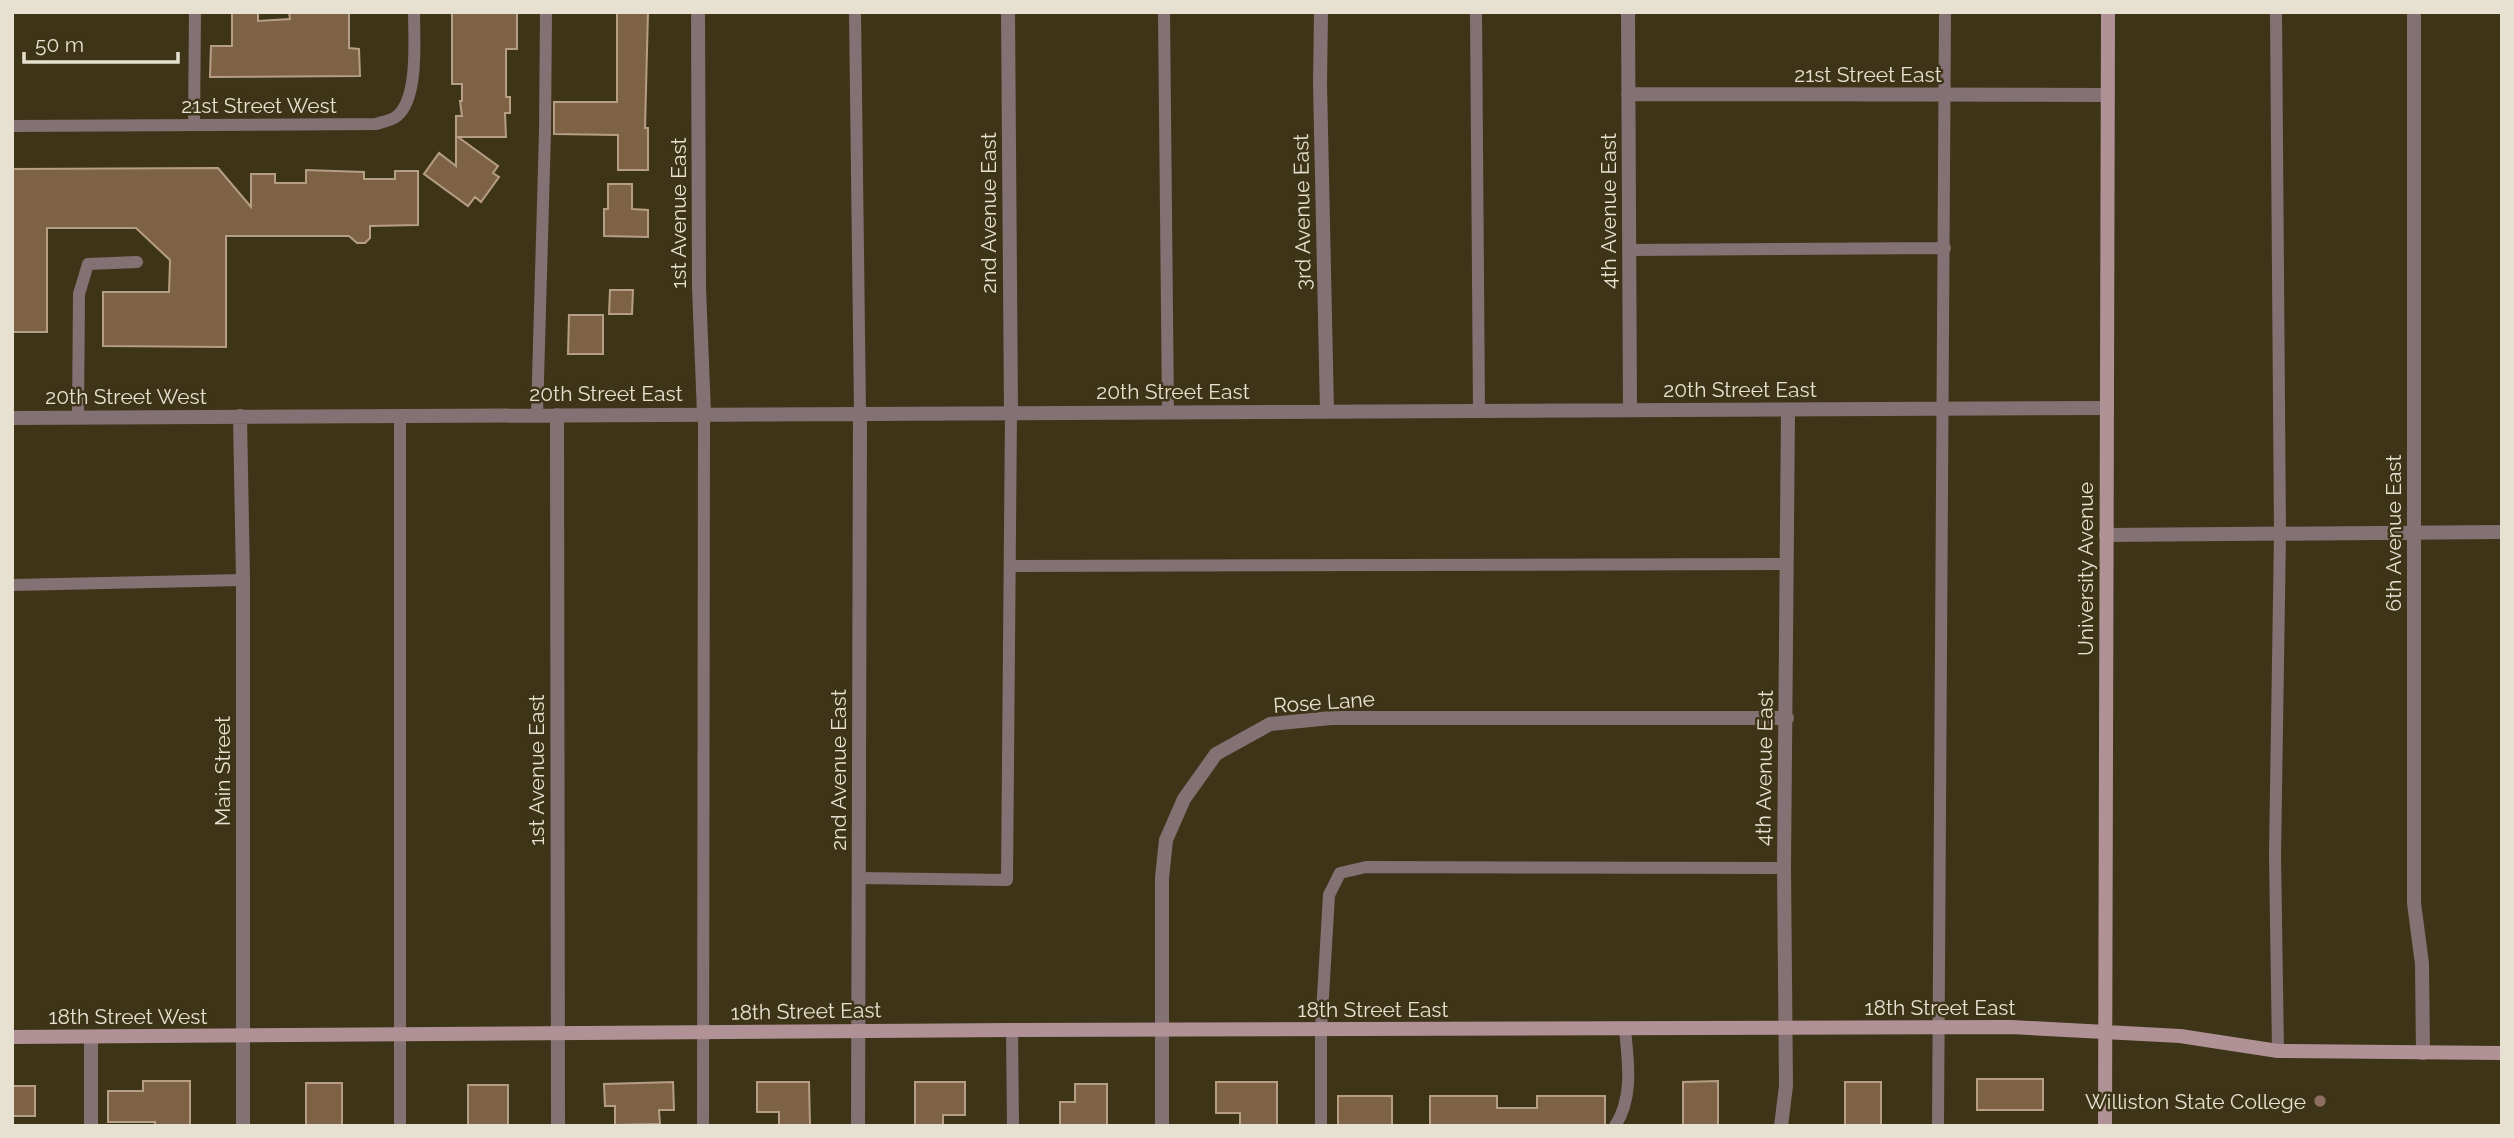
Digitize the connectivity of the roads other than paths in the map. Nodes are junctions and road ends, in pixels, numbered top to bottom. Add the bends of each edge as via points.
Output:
1 (195, 12) edge
2 (414, 12) edge
3 (546, 12) edge
4 (698, 12) edge
5 (855, 12) edge
6 (1008, 12) edge
7 (1164, 12) edge
8 (1321, 12) edge
9 (1476, 12) edge
10 (1628, 12) edge
11 (1945, 12) edge
12 (2108, 12) edge
13 (2276, 12) edge
14 (2414, 12) edge
15 (1628, 94) junction
16 (1945, 95) junction
17 (2108, 95) junction
18 (194, 125) junction
19 (12, 126) edge
20 (1945, 248) junction
21 (1629, 250) junction
22 (137, 262) dead end
23 (2107, 408) junction
24 (1944, 409) junction
25 (1630, 410) junction
26 (1788, 410) junction
27 (1327, 411) junction
28 (1479, 411) junction
29 (1168, 412) junction
30 (1011, 413) junction
31 (704, 414) junction
32 (860, 414) junction
33 (400, 415) junction
34 (537, 415) junction
35 (557, 415) junction
36 (78, 416) junction
37 (240, 416) junction
38 (12, 418) edge
39 (2502, 532) edge
40 (2414, 533) junction
41 (2280, 534) junction
42 (2106, 535) junction
43 (1787, 564) junction
44 (1010, 566) junction
45 (243, 580) junction
46 (12, 585) edge
47 (1787, 718) junction
48 (1784, 868) junction
49 (859, 878) junction
50 (1939, 1027) junction
51 (1786, 1028) junction
52 (1012, 1030) junction
53 (1162, 1030) junction
54 (1321, 1030) junction
55 (1625, 1030) junction
56 (858, 1031) junction
57 (2105, 1032) junction
58 (702, 1033) junction
59 (558, 1034) junction
60 (400, 1035) junction
61 (243, 1036) junction
62 (12, 1037) edge
63 (91, 1038) junction
64 (2278, 1051) junction
65 (2423, 1052) junction
66 (2502, 1052) edge
67 (91, 1126) edge
68 (243, 1126) edge
69 (400, 1126) edge
70 (558, 1126) edge
71 (703, 1126) edge
72 (858, 1126) edge
73 (1013, 1126) edge
74 (1162, 1126) edge
75 (1321, 1126) edge
76 (1615, 1126) edge
77 (1781, 1126) edge
78 (1938, 1126) edge
79 (2105, 1126) edge

1 - 18 lane
2 - 18 lane, 21st Street West via 414,76 397,116 376,124
3 - 34 lane
4 - 31 street, 1st Avenue East
5 - 32 lane
6 - 30 street, 2nd Avenue East
7 - 29 lane
8 - 27 street, 3rd Avenue East
9 - 28 lane
10 - 15 street, 4th Avenue East
11 - 16 lane
12 - 17 street, University Avenue
13 - 41 lane
14 - 40 street, 6th Avenue East
15 - 16 street, 21st Street East
15 - 21 street, 4th Avenue East
16 - 17 street, 21st Street East
16 - 20 lane
17 - 23 street, University Avenue
18 - 19 lane, 21st Street West
20 - 21 lane
20 - 24 lane
21 - 25 street, 4th Avenue East
22 - 36 lane via 88,264 79,294
23 - 24 street, 20th Street East
23 - 42 street, University Avenue
24 - 26 street, 20th Street East
24 - 50 lane
25 - 26 street, 20th Street East
25 - 28 street, 20th Street East
26 - 43 street, 4th Avenue East
27 - 28 street, 20th Street East
27 - 29 street, 20th Street East
29 - 30 street, 20th Street East
30 - 32 street, 20th Street East
30 - 44 lane
31 - 32 street, 20th Street East
31 - 35 street, 20th Street East
31 - 58 lane
32 - 49 street, 2nd Avenue East
33 - 34 street, 20th Street East
33 - 37 street, 20th Street East
33 - 60 lane
34 - 35 street, 20th Street East
35 - 59 street, 1st Avenue East
36 - 37 street, 20th Street West
36 - 38 street, 20th Street West
37 - 45 street, Main Street
39 - 40 street
40 - 41 street
40 - 65 street, 6th Avenue East via 2414,903 2422,964
41 - 42 street
41 - 64 lane via 2275,855
42 - 57 street, University Avenue
43 - 44 lane
43 - 47 street, 4th Avenue East
44 - 49 lane via 1007,880
45 - 46 lane
45 - 61 street, Main Street
47 - 48 street, 4th Avenue East
47 - 53 street, Rose Lane via 1331,718 1270,724 1216,754 1184,799 1166,840
48 - 51 street, 4th Avenue East
48 - 54 lane via 1366,867 1340,873 1329,895
49 - 56 street, 2nd Avenue East
50 - 51 street, 18th Street East
50 - 57 street, 18th Street East
50 - 78 lane
51 - 55 street, 18th Street East
51 - 77 street, 4th Avenue East
52 - 53 street, 18th Street East
52 - 56 street, 18th Street East
52 - 73 lane
53 - 54 street, 18th Street East
53 - 74 street, Rose Lane
54 - 55 street, 18th Street East
54 - 75 lane
55 - 76 lane via 1627,1097
56 - 58 street, 18th Street East
56 - 72 street, 2nd Avenue East
57 - 64 street, 18th Street East via 2180,1036
57 - 79 street, University Avenue
58 - 59 street, 18th Street East
58 - 71 lane
59 - 60 street, 18th Street East
59 - 70 street, 1st Avenue East
60 - 61 street, 18th Street East
60 - 69 lane
61 - 63 street, 18th Street West
61 - 68 street, Main Street
62 - 63 street, 18th Street West
63 - 67 street
64 - 65 street, 18th Street East
65 - 66 street, 18th Street East

